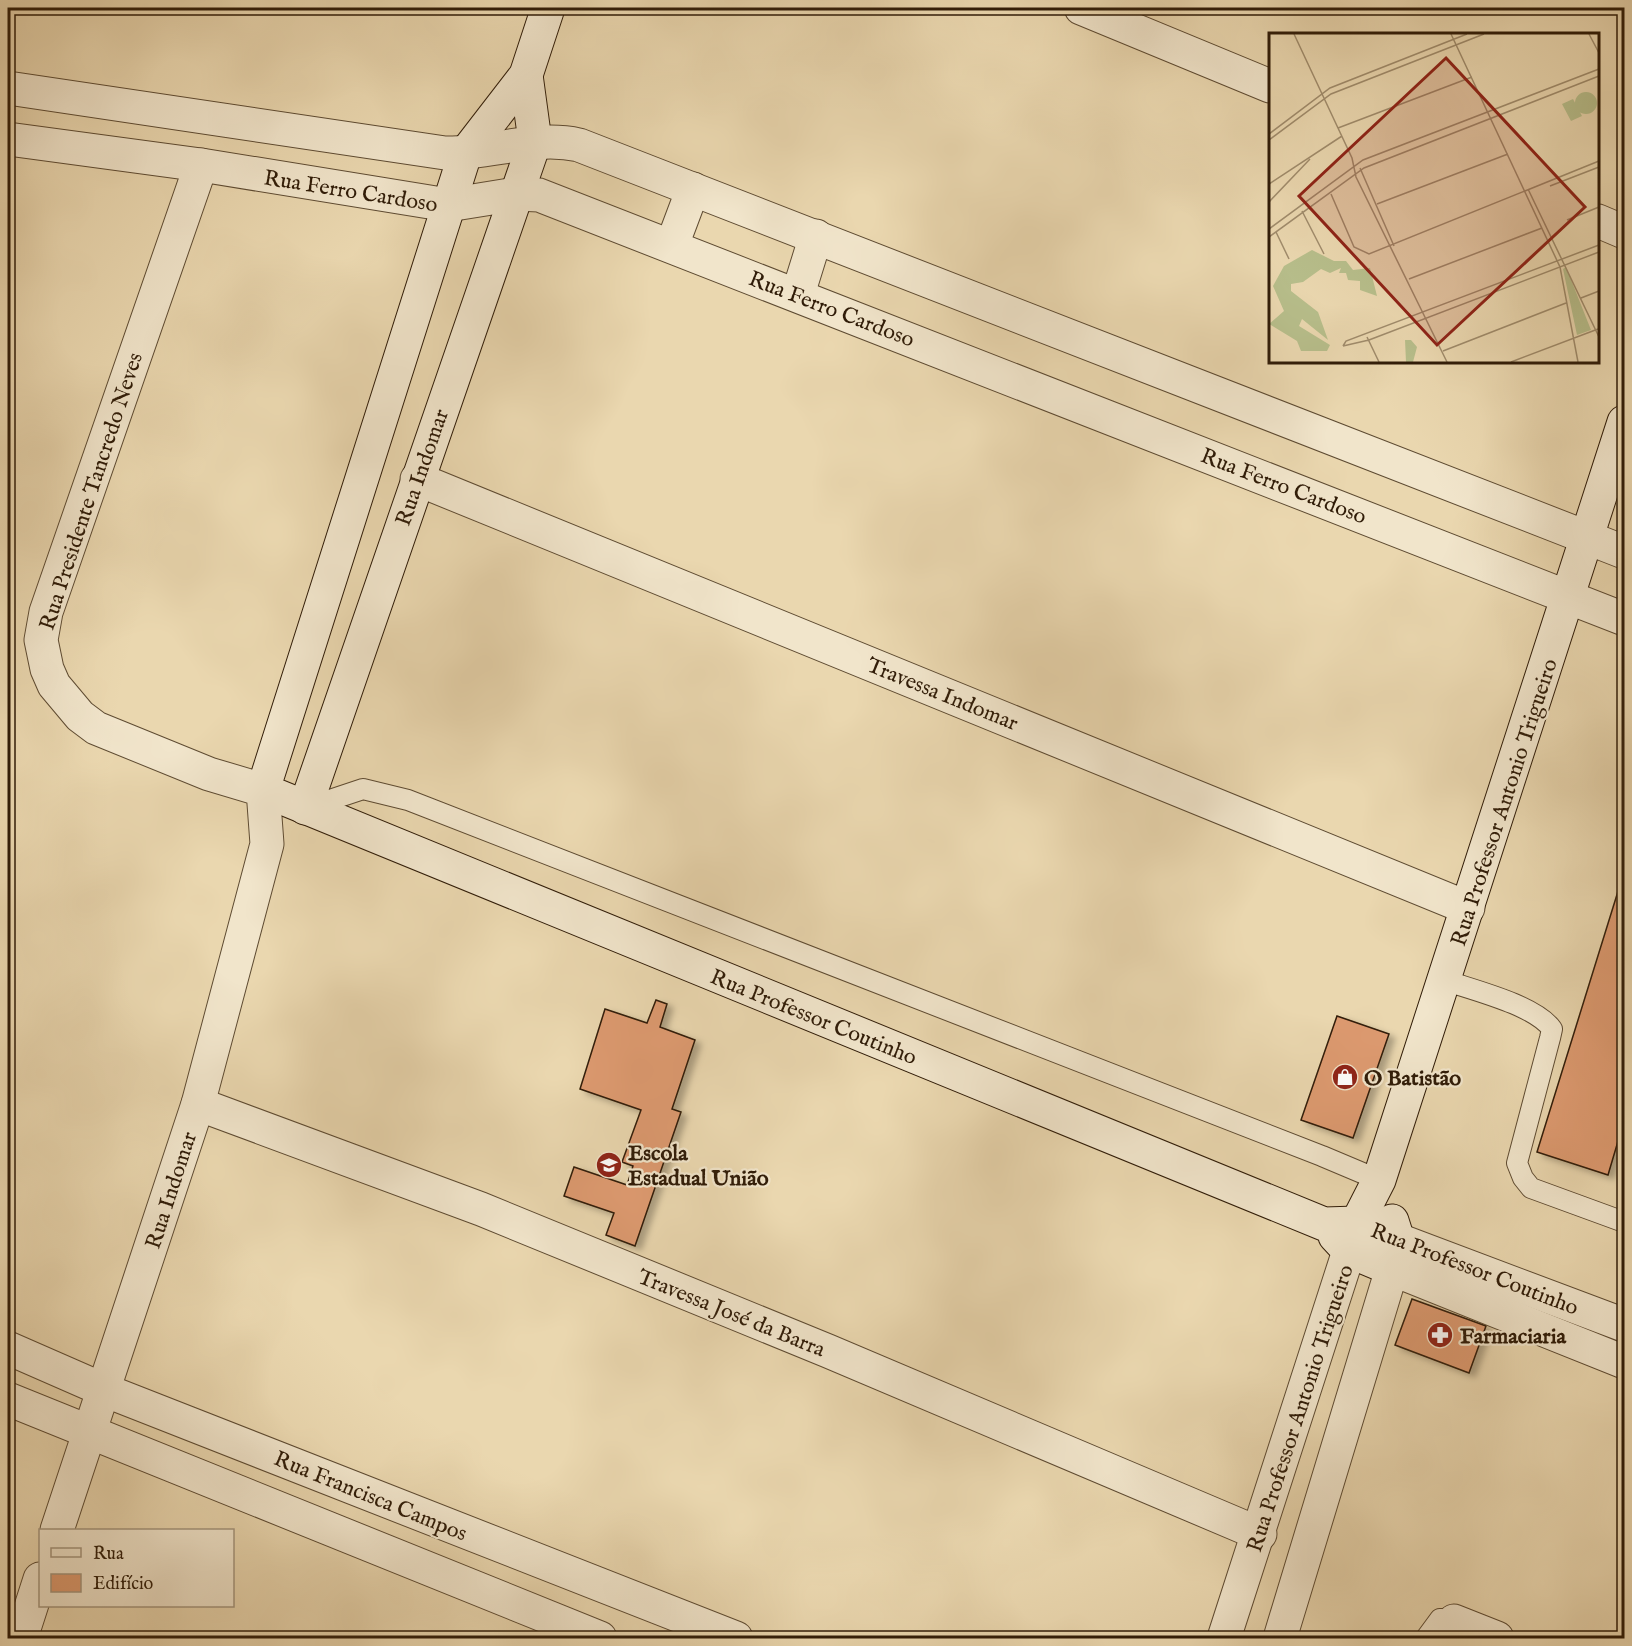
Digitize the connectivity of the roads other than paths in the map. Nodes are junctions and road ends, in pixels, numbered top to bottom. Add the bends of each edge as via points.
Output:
1 (548, 8) edge
2 (1080, 8) edge
3 (526, 75) junction
4 (1269, 86) edge
5 (8, 88) edge
6 (8, 139) edge
7 (536, 141) junction
8 (465, 154) junction
9 (201, 165) junction
10 (693, 189) junction
11 (516, 194) junction
12 (448, 205) junction
13 (1599, 221) edge
14 (1624, 232) edge
15 (816, 236) junction
16 (672, 245) junction
17 (798, 294) junction
18 (1624, 422) edge
19 (417, 479) junction
20 (1587, 536) junction
21 (1624, 552) edge
22 (1569, 597) junction
23 (1624, 619) edge
24 (263, 790) junction
25 (305, 808) junction
26 (267, 844) junction
27 (1468, 908) junction
28 (1444, 980) junction
29 (198, 1104) junction
30 (1379, 1180) junction
31 (1624, 1222) edge
32 (1353, 1237) junction
33 (1395, 1254) junction
34 (1624, 1325) edge
35 (8, 1348) edge
36 (1624, 1362) edge
37 (104, 1390) junction
38 (8, 1399) edge
39 (90, 1433) junction
40 (57, 1529) edge
41 (1260, 1534) junction
42 (39, 1582) edge
43 (1454, 1622) joint
44 (21, 1638) edge
45 (600, 1638) edge
46 (736, 1638) edge
47 (1224, 1638) edge
48 (1280, 1638) edge
49 (1426, 1638) edge
50 (1497, 1638) edge

1 - 3 street, Rua Indomar
2 - 4 street
3 - 7 street, Rua Indomar
3 - 8 street, Rua Indomar
5 - 8 street
6 - 9 street, Rua Ferro Cardoso
7 - 8 street
7 - 10 street via 579,145
7 - 11 street, Rua Indomar
8 - 12 street, Rua Indomar
9 - 12 street, Rua Ferro Cardoso
9 - 24 street, Rua Presidente Tancredo Neves via 46,612 42,656 54,685 67,703 96,728 209,774
10 - 15 street
10 - 16 street
11 - 12 street, Rua Ferro Cardoso
11 - 16 street, Rua Ferro Cardoso via 539,195 568,204
11 - 19 street, Rua Indomar
12 - 24 street, Rua Indomar
13 - 14 street
15 - 17 street
15 - 20 street
16 - 17 street, Rua Ferro Cardoso
17 - 22 street, Rua Ferro Cardoso
18 - 20 street, Rua Professor Antonio Trigueiro
19 - 25 street, Rua Indomar
19 - 27 street, Travessa Indomar
20 - 21 street
20 - 22 street, Rua Professor Antonio Trigueiro
22 - 23 street, Rua Ferro Cardoso
22 - 27 street, Rua Professor Antonio Trigueiro
24 - 25 street, Rua Presidente Tancredo Neves
24 - 26 street, Rua Indomar
25 - 26 street, Rua Indomar
25 - 30 lane via 363,789 408,800
25 - 32 street, Rua Professor Coutinho
26 - 29 street, Rua Indomar
27 - 28 street, Rua Professor Antonio Trigueiro
28 - 30 street, Rua Professor Antonio Trigueiro
28 - 31 lane via 1523,1009 1552,1029 1517,1163 1531,1188
29 - 37 street, Rua Indomar
29 - 41 street, Travessa José da Barra via 492,1213
30 - 32 street, Rua Professor Antonio Trigueiro
30 - 33 street
32 - 33 street, Rua Professor Coutinho
32 - 41 street, Rua Professor Antonio Trigueiro
33 - 34 street, Rua Professor Coutinho
33 - 36 street, Rua Professor Coutinho
33 - 48 street, Rua Professor Antonio Trigueiro
35 - 37 street, Rua Francisca Campos
37 - 39 street, Rua Indomar
37 - 46 street, Rua Francisca Campos
38 - 39 street
39 - 40 street, Rua Indomar
39 - 45 street
41 - 47 street, Rua Professor Antonio Trigueiro
42 - 44 street
43 - 49 lane via 1440,1619
43 - 50 street

